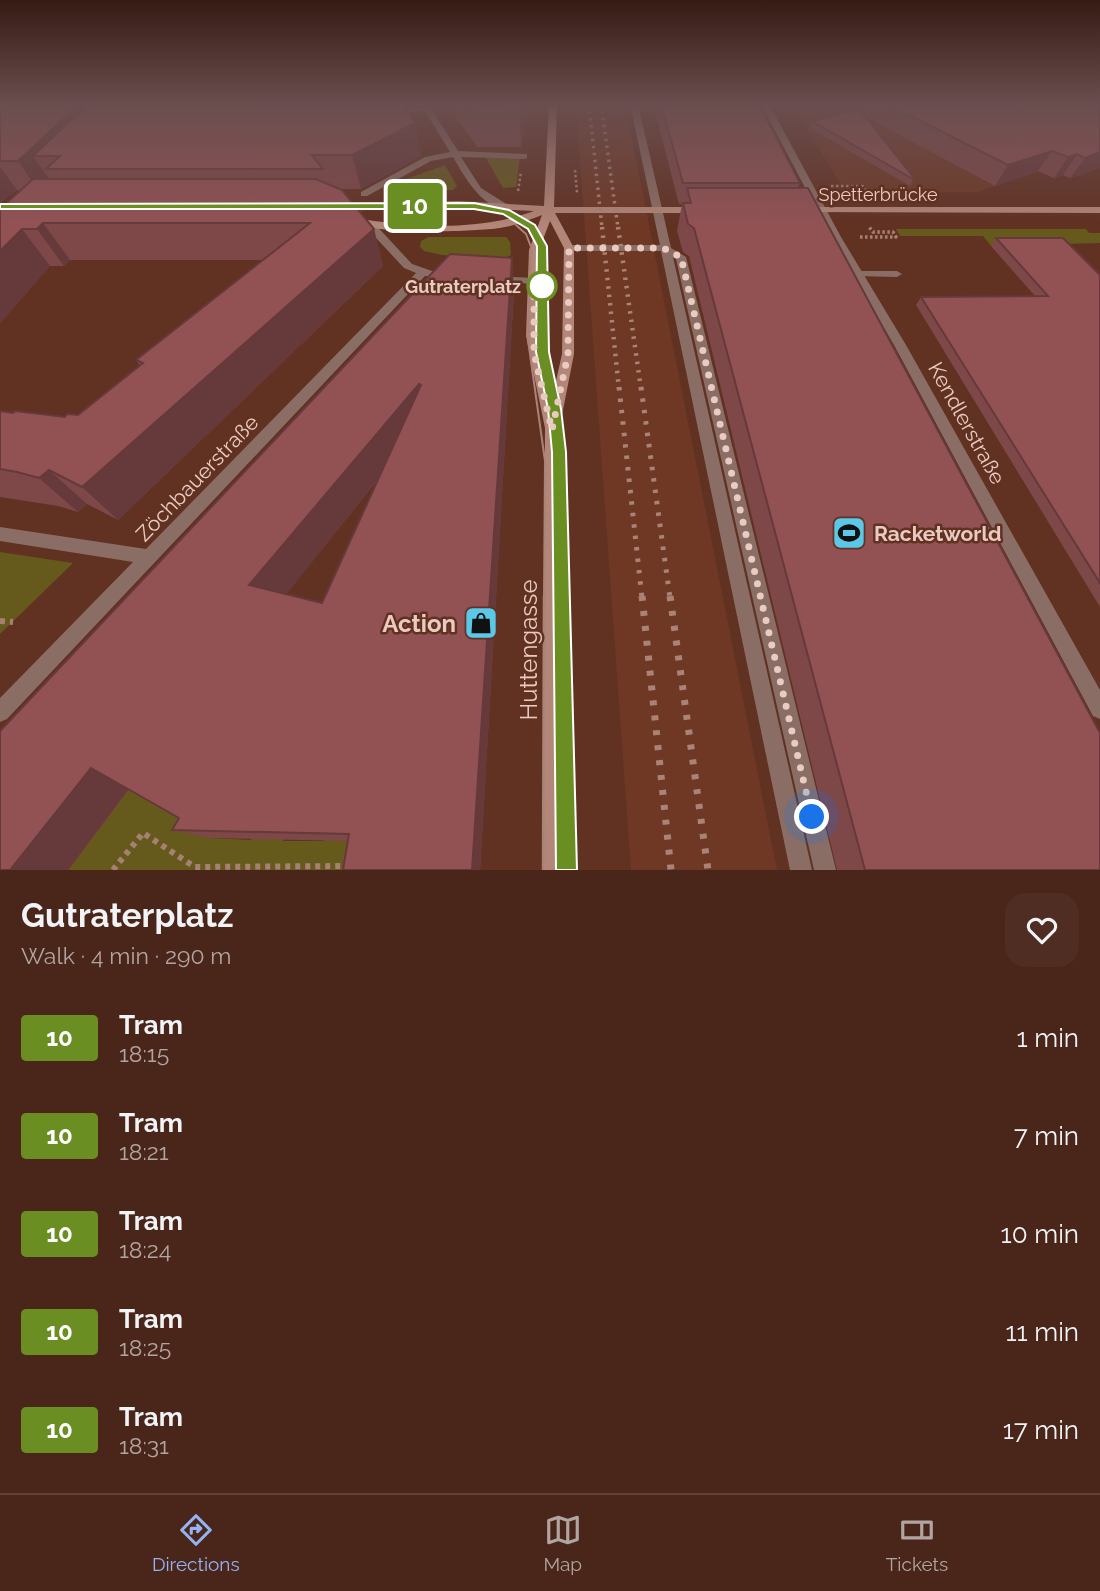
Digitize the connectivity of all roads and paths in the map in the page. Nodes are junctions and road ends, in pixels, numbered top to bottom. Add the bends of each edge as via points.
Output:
1 (449, 145) edge
2 (551, 145) edge
3 (643, 145) edge
4 (787, 145) edge
5 (455, 154) junction
6 (524, 156) dead end
7 (575, 170) dead end
8 (810, 186) junction
9 (847, 190) dead end
10 (364, 194) dead end
11 (578, 194) dead end
12 (505, 207) junction
13 (548, 209) junction
14 (708, 210) edge
15 (790, 210) edge
16 (1100, 210) edge
17 (368, 223) junction
18 (873, 232) dead end
19 (876, 237) dead end
20 (569, 248) junction
21 (423, 272) junction
22 (859, 274) junction
23 (897, 274) dead end
24 (447, 277) edge
25 (489, 279) edge
26 (534, 281) junction
27 (552, 430) junction
28 (0, 534) edge
29 (150, 557) junction
30 (0, 621) edge
31 (13, 622) dead end
32 (1100, 709) edge
33 (0, 712) edge
34 (353, 866) edge
35 (113, 870) edge
36 (554, 870) edge
37 (801, 870) edge
38 (825, 870) edge

1 - 5 street
2 - 13 street, Huttengasse
3 - 37 street
4 - 8 street, Kendlerstraße
5 - 6 street
5 - 10 street via 428,159
5 - 12 street via 478,190
7 - 11 path
8 - 9 path via 863,186 866,190
8 - 22 street, Kendlerstraße
12 - 13 street
12 - 17 street via 395,204 329,209 352,221
13 - 14 street
13 - 17 street via 500,225
13 - 20 street, Huttengasse
13 - 26 street, Huttengasse via 534,250
15 - 16 street, Spetterbrücke
17 - 21 street via 401,260
18 - 19 path via 893,232 896,237
20 - 27 street, Huttengasse via 568,354
20 - 38 street via 663,248 681,257
21 - 24 street
21 - 29 street, Zöchbauerstraße
22 - 23 street
22 - 32 street, Kendlerstraße
25 - 26 street
26 - 27 street, Huttengasse via 534,353
27 - 36 street, Huttengasse
28 - 29 street
29 - 33 street, Zöchbauerstraße
30 - 31 path
34 - 35 path via 195,867 143,833

